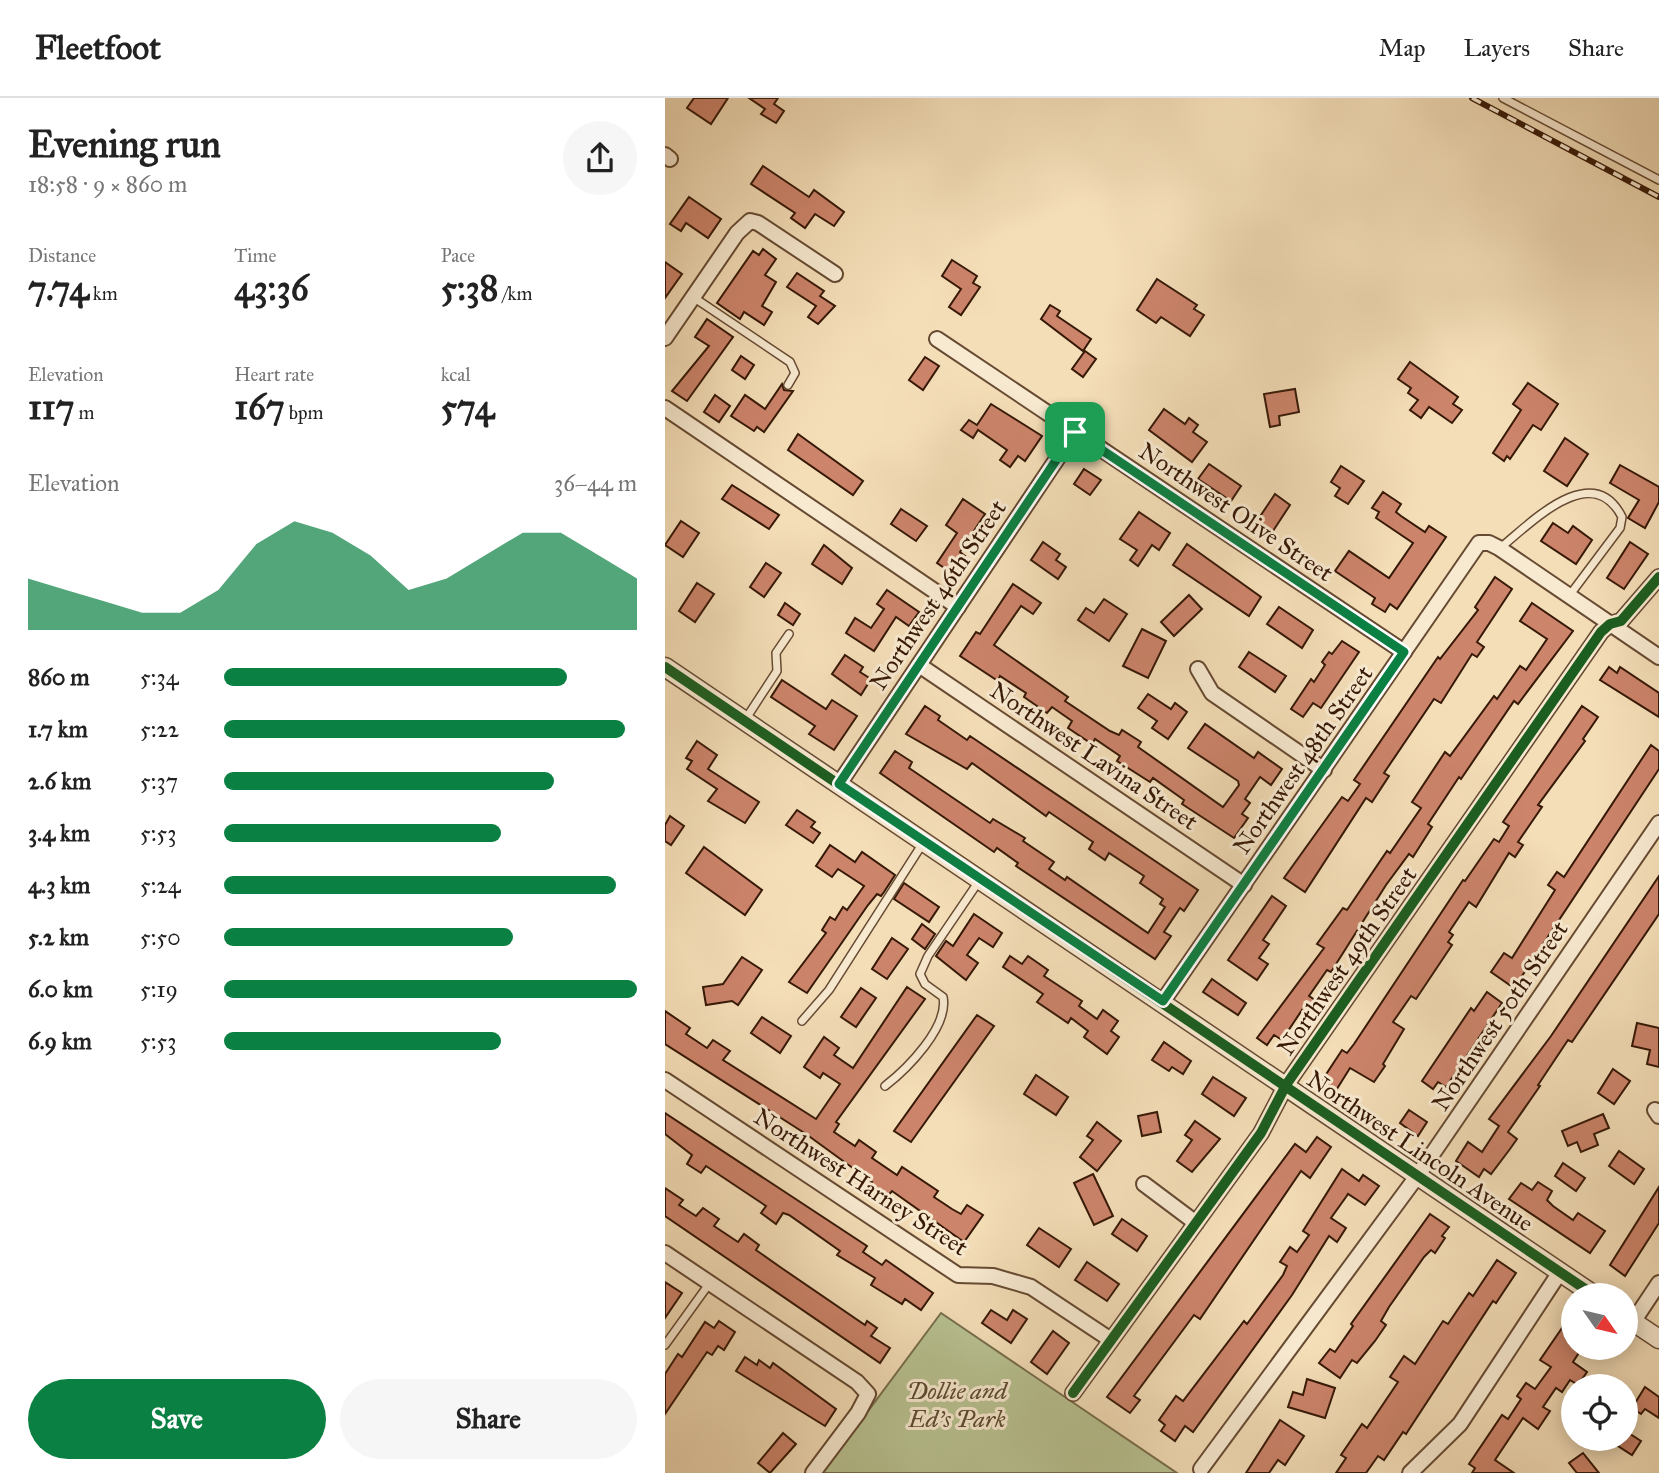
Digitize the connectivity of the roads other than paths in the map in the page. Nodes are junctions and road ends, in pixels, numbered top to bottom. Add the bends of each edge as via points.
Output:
1 (1503, 98) edge
2 (1659, 180) edge
3 (835, 274) dead end
4 (694, 297) junction
5 (665, 338) edge
6 (937, 339) dead end
7 (788, 385) dead end
8 (665, 408) edge
9 (1075, 432) junction
10 (1499, 548) junction
11 (1659, 577) edge
12 (1569, 596) junction
13 (958, 607) junction
14 (1610, 624) junction
15 (789, 634) dead end
16 (1404, 652) junction
17 (1659, 657) edge
18 (919, 665) junction
19 (665, 667) edge
20 (1198, 669) dead end
21 (745, 720) junction
22 (1324, 770) junction
23 (839, 784) junction
24 (1659, 822) edge
25 (925, 841) junction
26 (981, 879) junction
27 (1244, 885) junction
28 (1163, 1001) junction
29 (802, 1021) dead end
30 (665, 1080) edge
31 (1286, 1085) junction
32 (885, 1086) dead end
33 (1418, 1175) junction
34 (1144, 1184) dead end
35 (1196, 1223) junction
36 (665, 1253) edge
37 (1560, 1272) junction
38 (710, 1283) junction
39 (1576, 1283) edge
40 (1659, 1283) edge
41 (1638, 1308) edge
42 (1638, 1325) edge
43 (1659, 1339) edge
44 (1111, 1340) junction
45 (665, 1345) edge
46 (1073, 1393) dead end
47 (1201, 1469) dead end
48 (813, 1473) edge
49 (1410, 1473) edge

1 - 2 lane
3 - 4 street via 750,221
4 - 5 street
4 - 7 lane via 790,362 795,373
6 - 9 street, Northwest Olive Street
8 - 13 street
9 - 13 street, Northwest 46th Street
9 - 16 street, Northwest Olive Street
10 - 12 street
10 - 12 lane via 1566,497 1583,493 1613,503 1622,517 1620,528
10 - 16 street, Northwest 48th Street via 1479,543
11 - 14 street, Northwest 49th Street via 1621,621
12 - 14 street
13 - 18 street, Northwest 46th Street
14 - 17 street
14 - 31 street, Northwest 49th Street
15 - 21 lane via 776,653 777,671
16 - 22 street, Northwest 48th Street
18 - 23 street, Northwest 46th Street
18 - 27 street, Northwest Lavina Street
19 - 21 street, Northwest Lincoln Avenue
20 - 22 street via 1212,693
21 - 23 street, Northwest Lincoln Avenue
22 - 27 street, Northwest 48th Street
23 - 25 street, Northwest Lincoln Avenue
24 - 33 street, Northwest 50th Street
25 - 26 street, Northwest Lincoln Avenue
25 - 29 lane via 829,990
26 - 28 street, Northwest Lincoln Avenue
26 - 32 lane via 920,974 925,984 943,997 945,1009 907,1068
27 - 28 street, Northwest 48th Street
28 - 31 street, Northwest Lincoln Avenue
30 - 44 street, Northwest Harney Street via 958,1275 993,1276 1031,1287
31 - 33 street, Northwest Lincoln Avenue
31 - 35 street, Northwest 49th Street via 1261,1133
33 - 37 street, Northwest Lincoln Avenue
33 - 47 street, Northwest 50th Street
34 - 35 street
35 - 44 street, Northwest 49th Street
36 - 38 street
37 - 39 street, Northwest Lincoln Avenue
37 - 49 street via 1460,1423
38 - 45 lane
38 - 48 street via 868,1394
40 - 41 street
42 - 43 street
44 - 46 street, Northwest 49th Street

